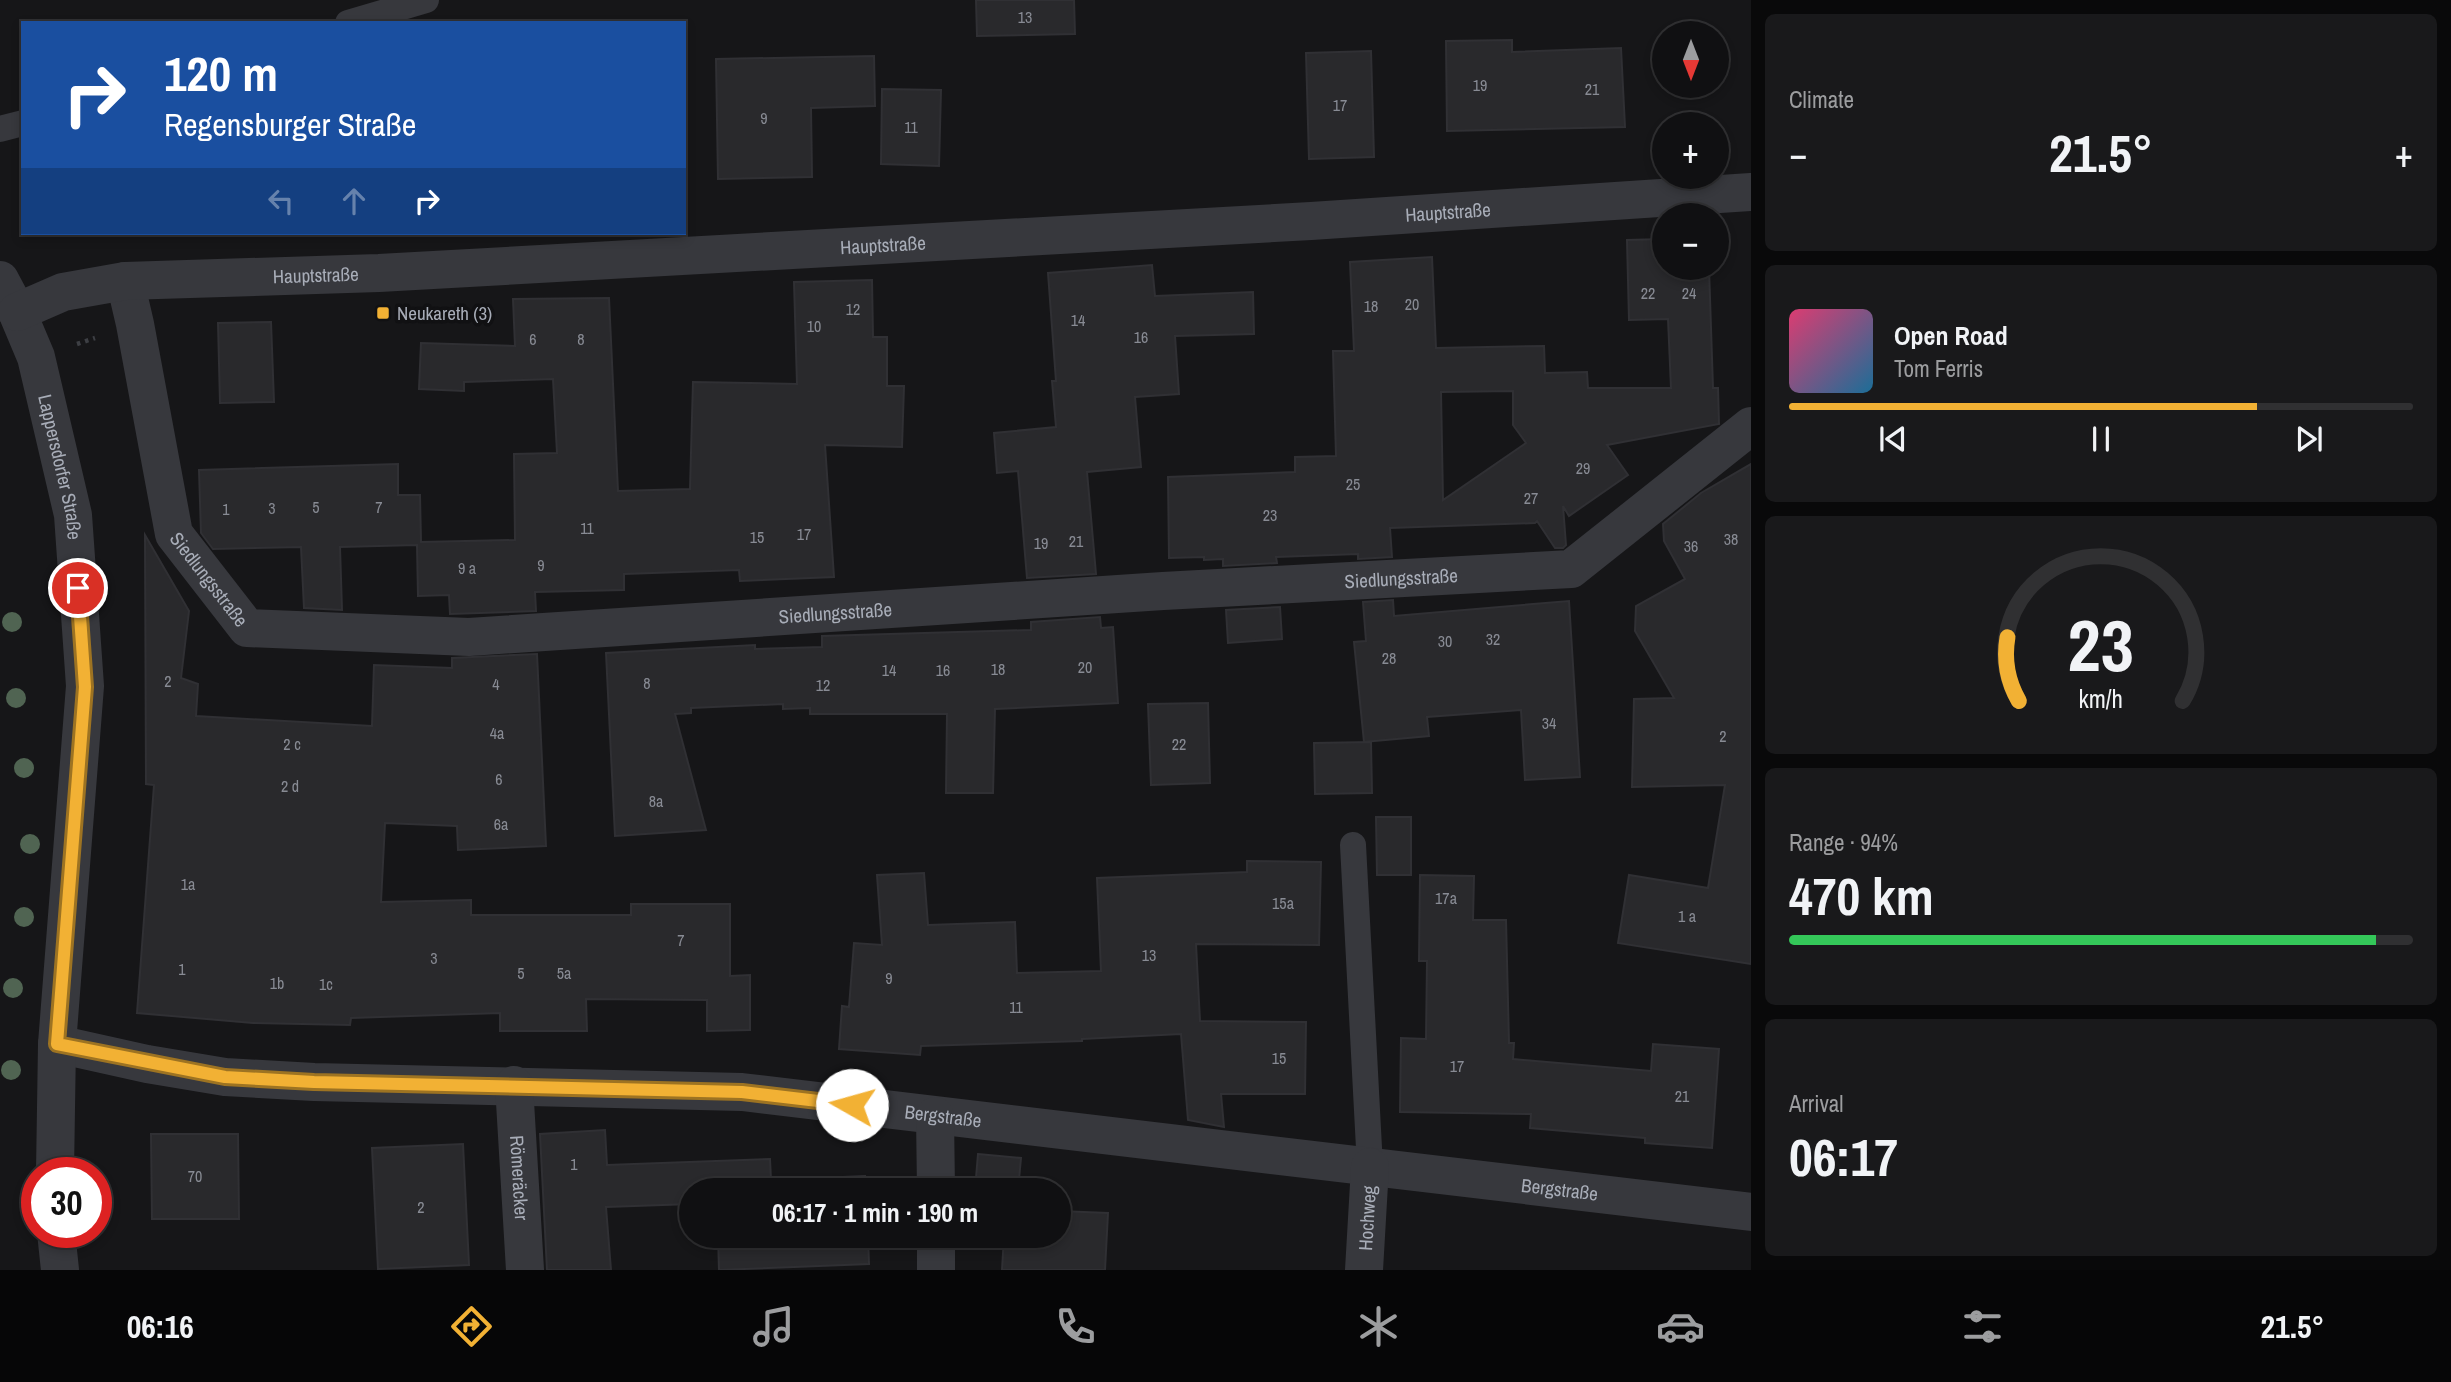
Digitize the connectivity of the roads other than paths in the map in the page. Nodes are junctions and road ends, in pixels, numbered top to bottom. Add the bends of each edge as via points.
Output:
1 (426, 0) edge
2 (355, 21) edge
3 (21, 124) edge
4 (0, 130) edge
5 (1751, 192) edge
6 (125, 281) junction
7 (8, 296) edge
8 (1751, 426) edge
9 (1353, 845) dead end
10 (57, 1044) junction
11 (514, 1085) junction
12 (935, 1116) junction
13 (55, 1157) edge
14 (1370, 1167) junction
15 (936, 1178) edge
16 (1751, 1213) edge
17 (58, 1248) edge
18 (936, 1248) edge
19 (60, 1270) edge
20 (525, 1270) edge
21 (936, 1270) edge
22 (1364, 1270) edge

1 - 2 lane
3 - 4 lane
5 - 6 street, Hauptstraße via 435,270
6 - 7 street, Hauptstraße
6 - 8 street, Siedlungsstraße via 174,534 247,628 469,637 1571,569
7 - 10 street, Lappersdorfer Straße via 36,357 73,514 85,687
9 - 14 lane
10 - 11 street, Bergstraße via 225,1077
10 - 13 street, Lappersdorfer Straße
11 - 12 street, Bergstraße via 742,1092
11 - 20 street, Römeräcker
12 - 14 street, Bergstraße
12 - 15 street
14 - 16 street, Bergstraße
14 - 22 street, Hochweg
17 - 19 street
18 - 21 street

